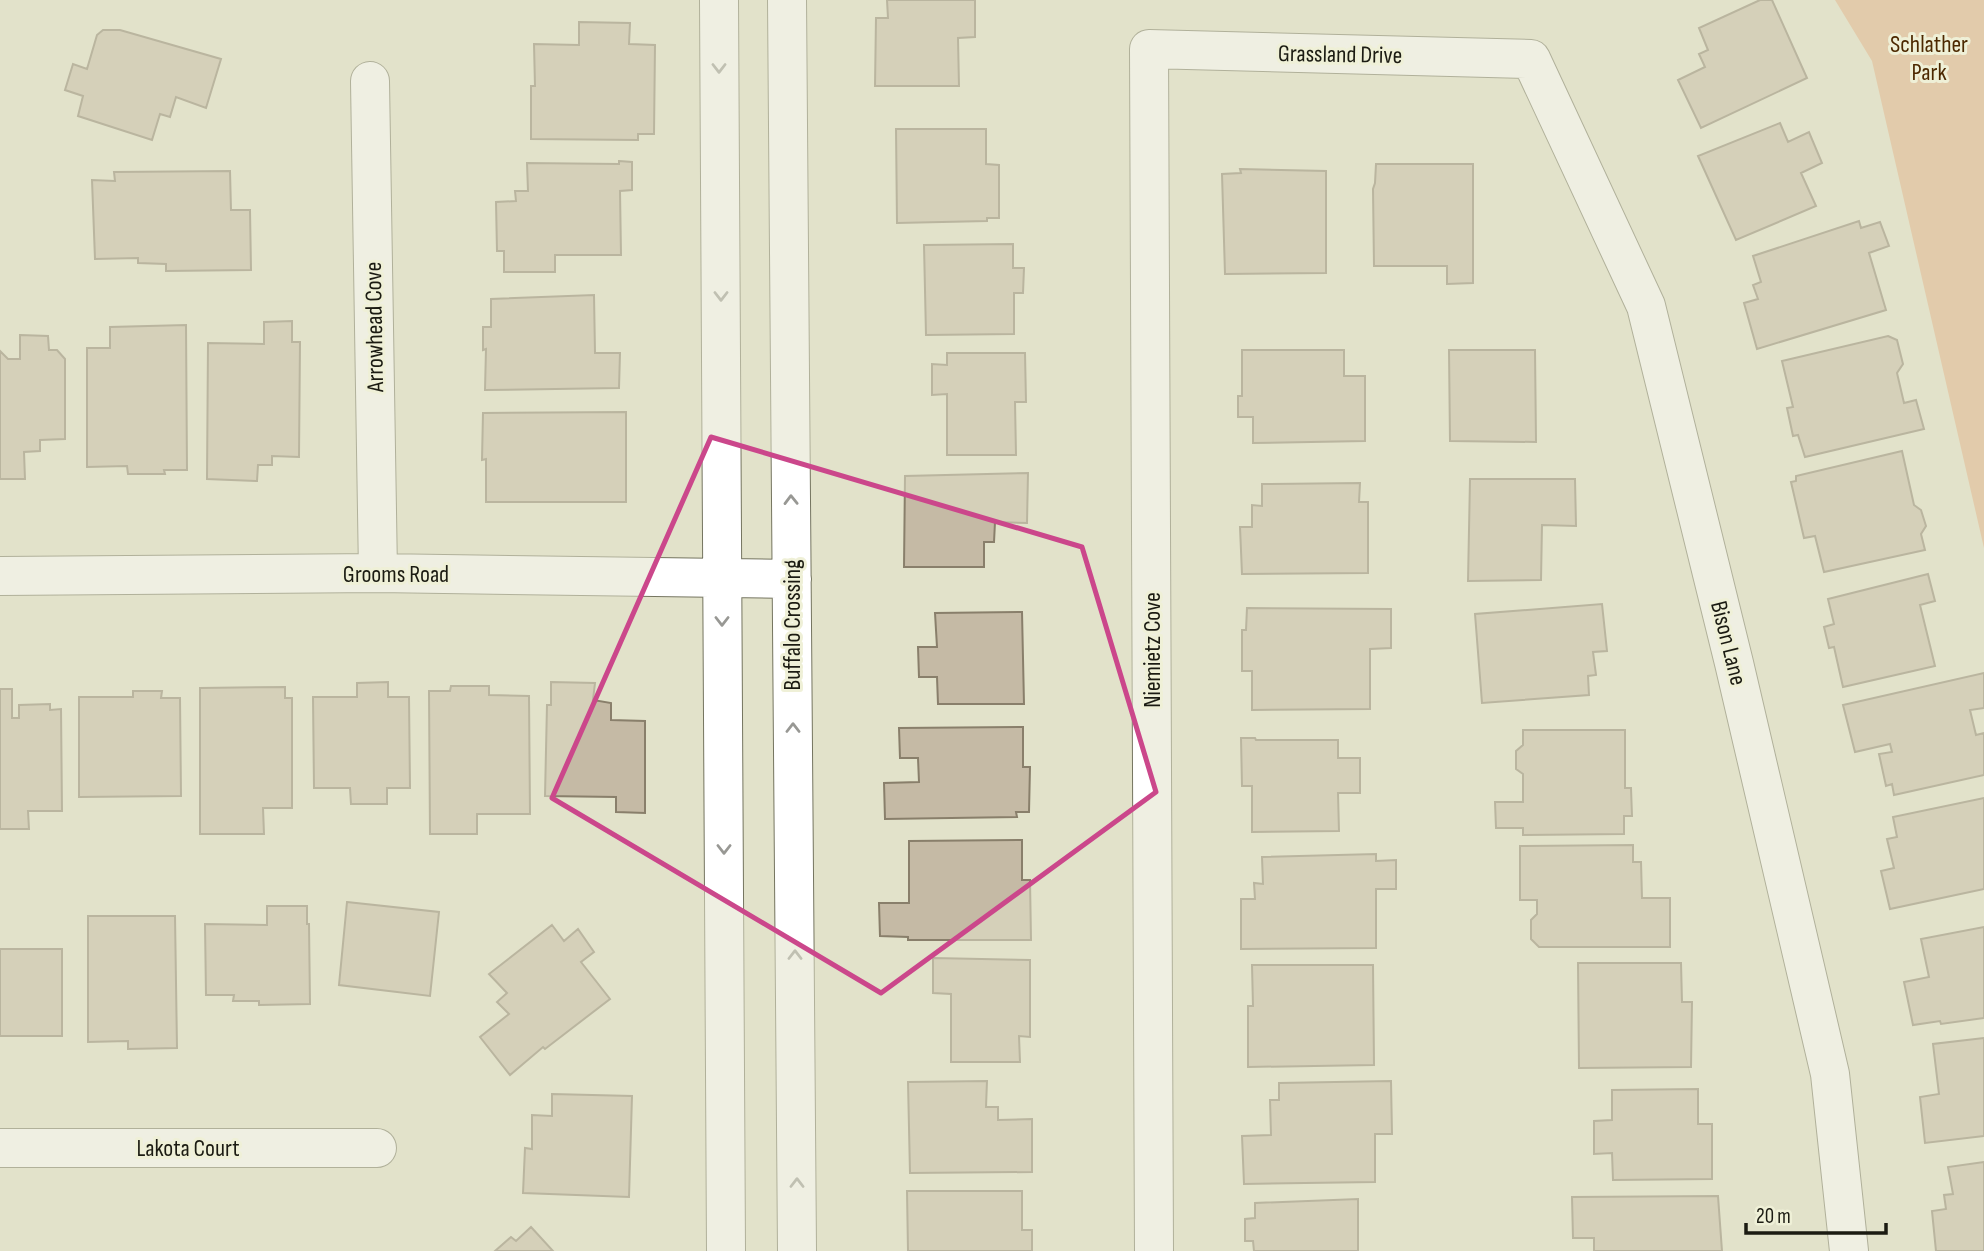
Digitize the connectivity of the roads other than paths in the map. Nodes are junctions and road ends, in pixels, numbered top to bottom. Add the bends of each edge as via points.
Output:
1 (719, 0) edge
2 (787, 0) edge
3 (1149, 49) joint
4 (1531, 59) joint
5 (370, 81) dead end
6 (378, 573) junction
7 (0, 576) edge
8 (722, 578) junction
9 (792, 579) junction
10 (0, 1148) edge
11 (377, 1148) dead end
12 (726, 1251) edge
13 (797, 1251) edge
14 (1154, 1251) edge
15 (1849, 1251) edge

1 -> 8 street
9 -> 2 street, Buffalo Crossing
3 - 4 street, Grassland Drive
3 - 14 street, Niemietz Cove
4 - 15 street, Bison Lane via 1646,306 1830,1074
5 - 6 street, Arrowhead Cove
6 - 7 street, Grooms Road
6 - 8 street, Grooms Road
8 - 9 street, Grooms Road
8 -> 12 street
13 -> 9 street, Buffalo Crossing
10 - 11 street, Lakota Court

